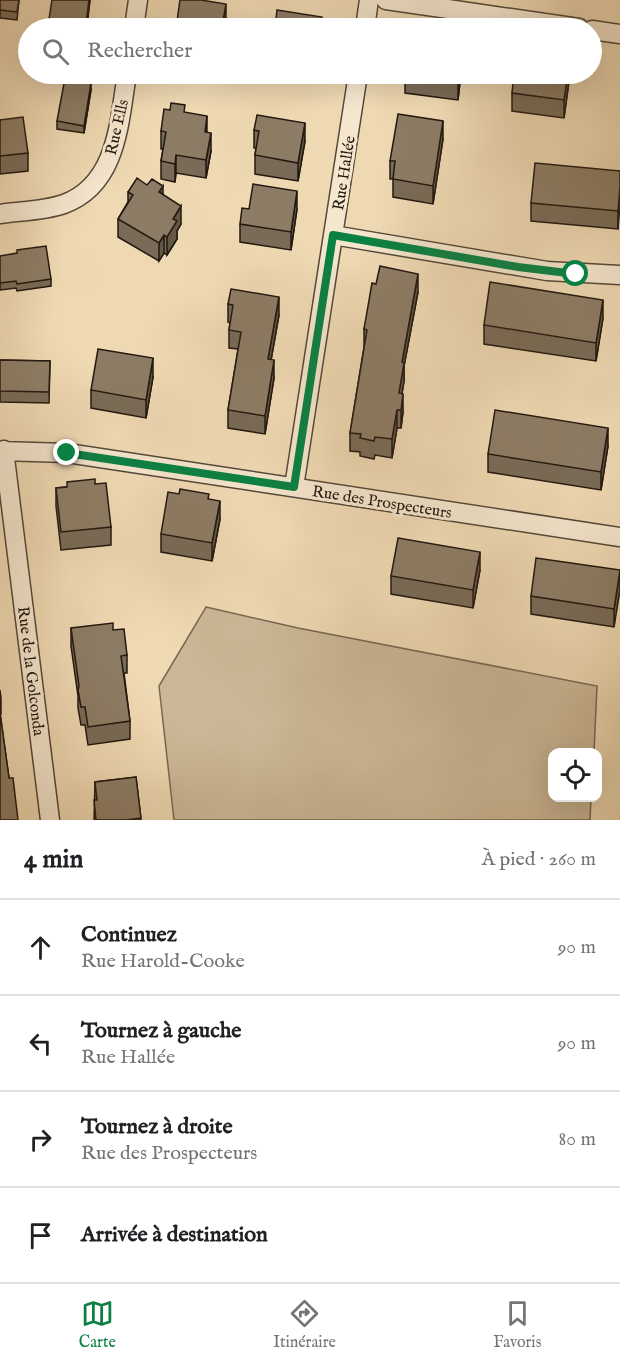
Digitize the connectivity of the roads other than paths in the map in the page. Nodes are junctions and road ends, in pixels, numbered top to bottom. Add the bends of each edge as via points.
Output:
1 (138, 0) edge
2 (369, 0) edge
3 (386, 0) edge
4 (135, 18) edge
5 (366, 18) edge
6 (510, 18) edge
7 (602, 32) edge
8 (620, 34) edge
9 (125, 84) edge
10 (356, 84) edge
11 (0, 214) edge
12 (333, 235) junction
13 (620, 275) edge
14 (2, 451) edge
15 (294, 487) junction
16 (620, 537) edge
17 (50, 820) edge

1 - 4 street
2 - 5 street
3 - 6 street
7 - 8 street
9 - 11 street, Rue Ells via 113,150 91,186 65,203
10 - 12 street, Rue Hallée
12 - 13 street via 547,271
12 - 15 street, Rue Hallée
14 - 15 street, Rue des Prospecteurs via 67,453
14 - 17 street, Rue de la Golconda
15 - 16 street, Rue des Prospecteurs

